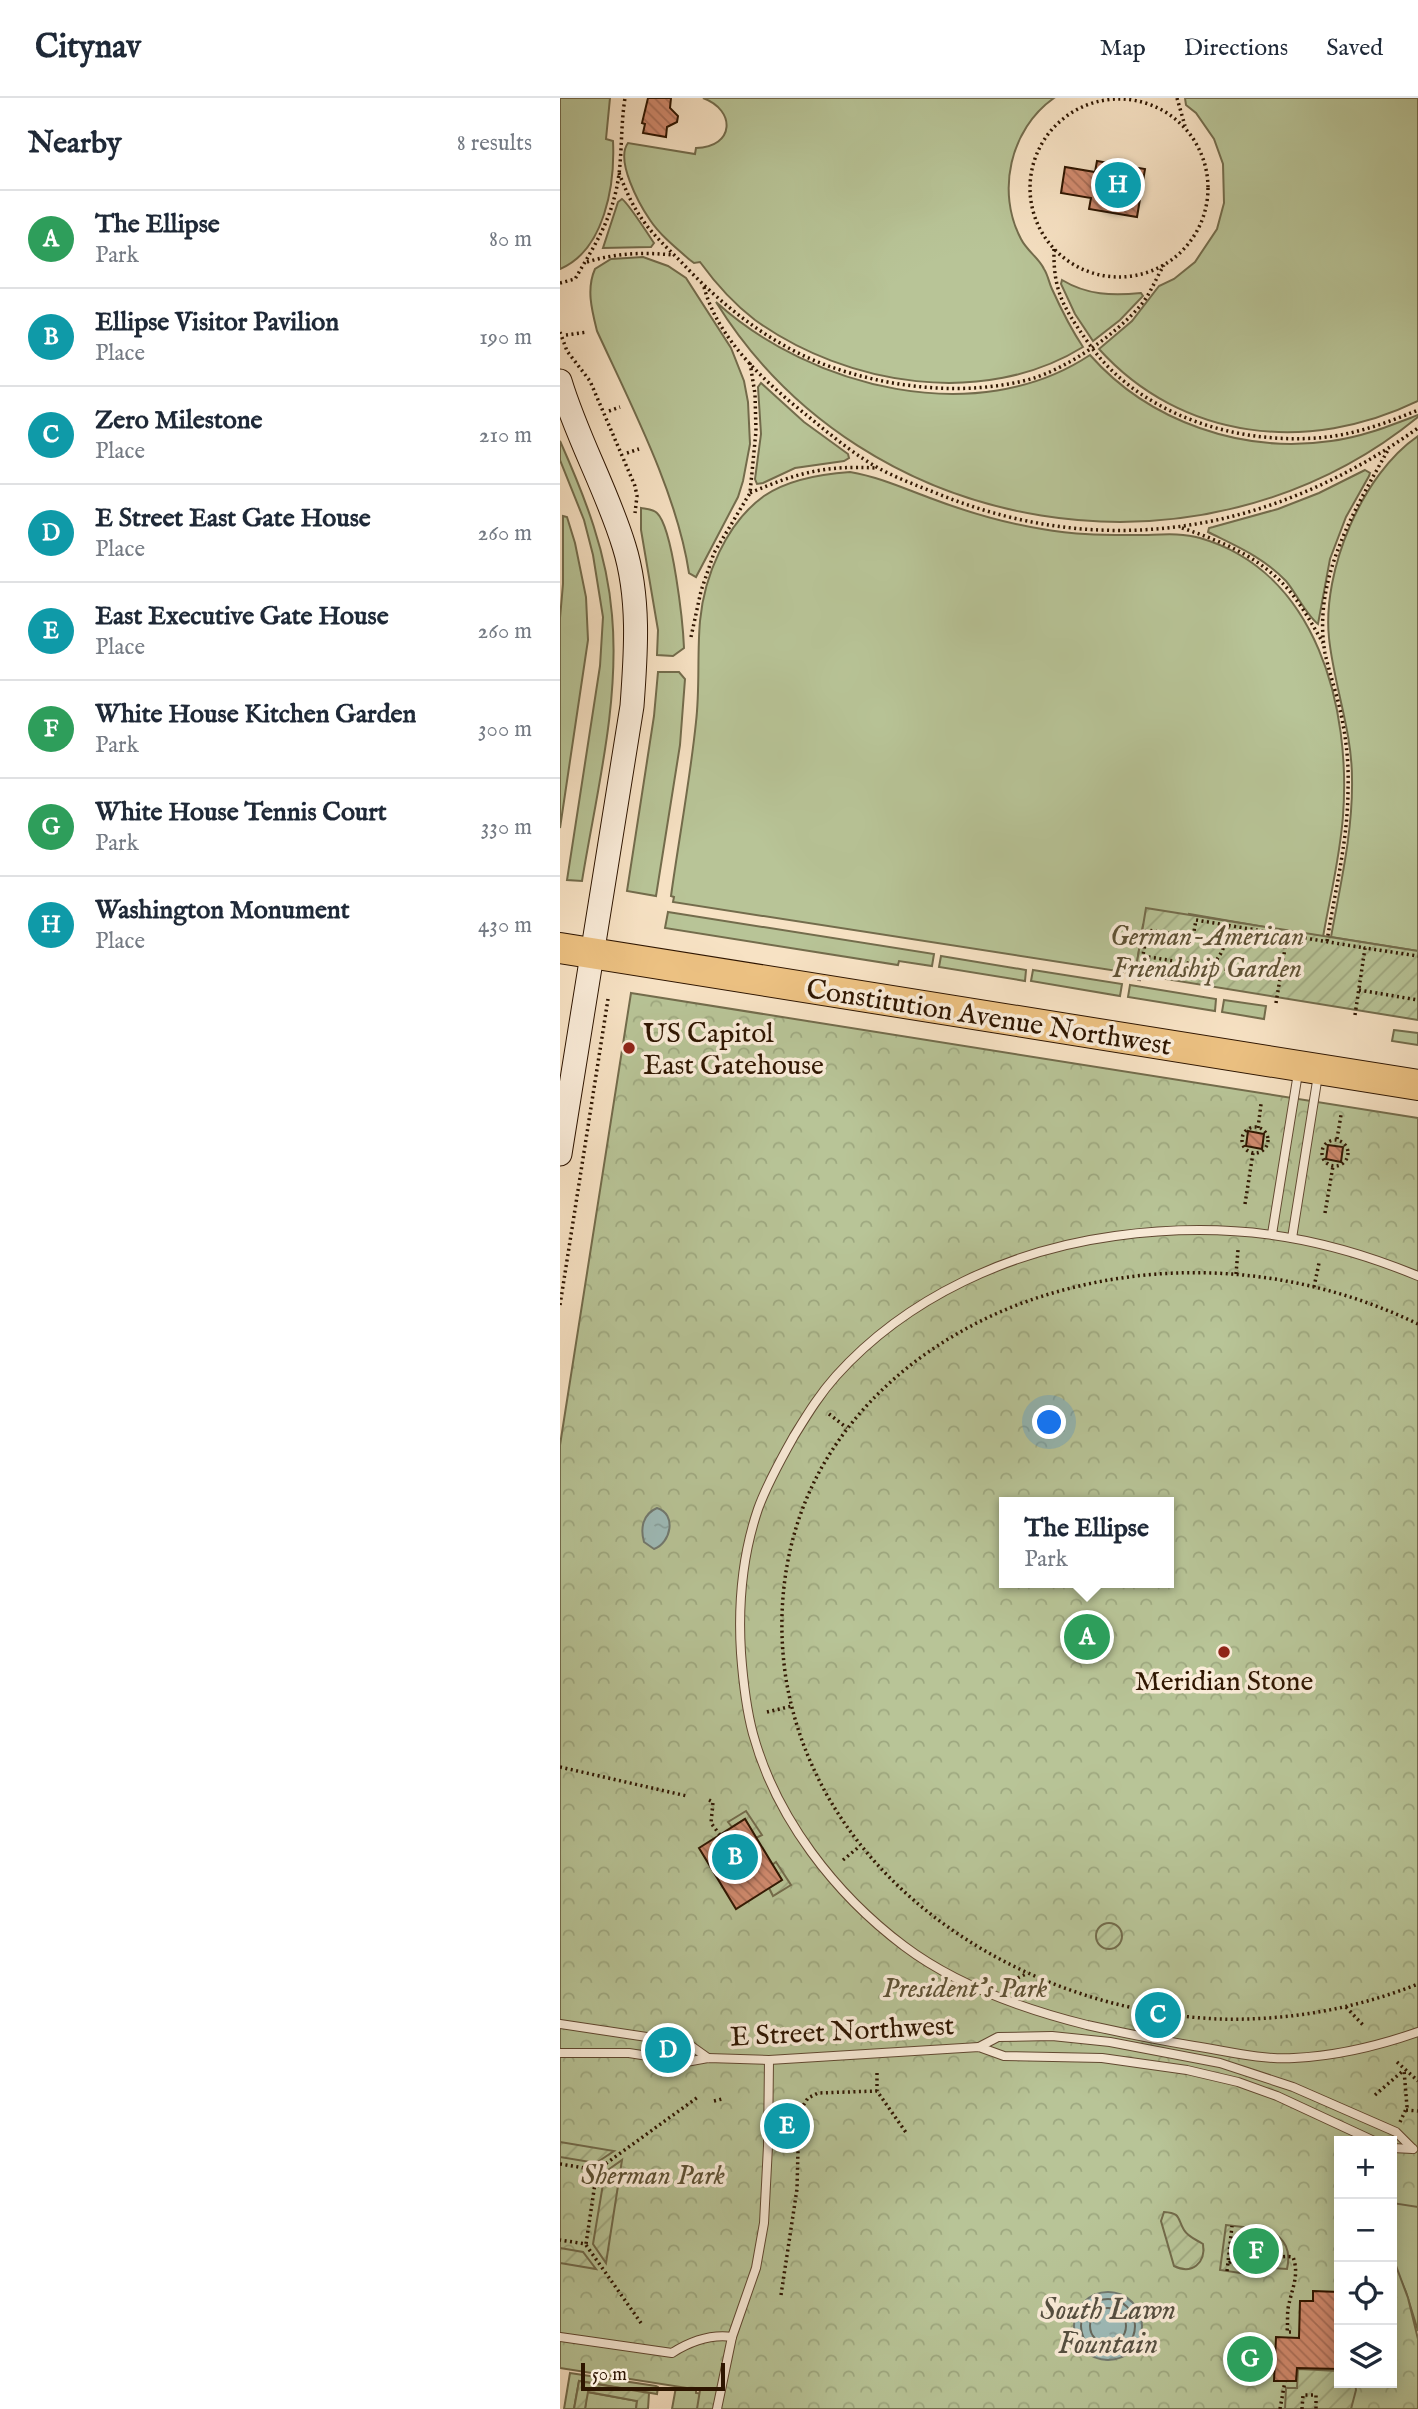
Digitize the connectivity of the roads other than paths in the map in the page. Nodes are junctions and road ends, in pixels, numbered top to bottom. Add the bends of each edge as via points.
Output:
1 (560, 382) edge
2 (560, 948) edge
3 (592, 953) junction
4 (1309, 1068) junction
5 (1418, 1085) edge
6 (560, 1154) edge
7 (1272, 1234) junction
8 (1292, 1238) junction
9 (1418, 1276) edge
10 (560, 2026) edge
11 (1418, 2032) edge
12 (979, 2047) junction
13 (560, 2053) edge
14 (708, 2058) junction
15 (769, 2060) junction
16 (1363, 2136) edge
17 (1397, 2148) edge
18 (1416, 2149) edge
19 (560, 2337) edge
20 (732, 2337) junction
21 (717, 2409) edge

1 - 3 main road via 625,548 635,615 632,706
2 - 3 highway, Constitution Avenue Northwest
3 - 4 highway, Constitution Avenue Northwest
3 - 6 main road
4 - 5 highway, Constitution Avenue Northwest
4 - 7 lane
4 - 8 lane
7 - 8 lane
7 - 11 lane via 1188,1229 1058,1247 951,1288 899,1320 854,1358 818,1398 788,1448 750,1534 740,1610 748,1713 773,1787 827,1872 884,1930 954,1977 1011,2002 1077,2022 1264,2057 1323,2056
8 - 9 lane via 1346,1250
10 - 14 lane, E Street Northwest via 688,2043
12 - 15 lane, E Street Northwest
12 - 16 lane, E Street Northwest via 1004,2056 1102,2058 1187,2070 1277,2096
12 - 18 lane, E Street Northwest via 998,2037 1052,2036 1220,2063 1293,2087 1396,2133
13 - 14 lane, E Street Northwest via 629,2053 686,2062
14 - 15 lane, E Street Northwest
15 - 20 lane via 764,2223
17 - 18 lane, E Street Northwest
19 - 20 lane via 672,2353 701,2339
20 - 21 lane

